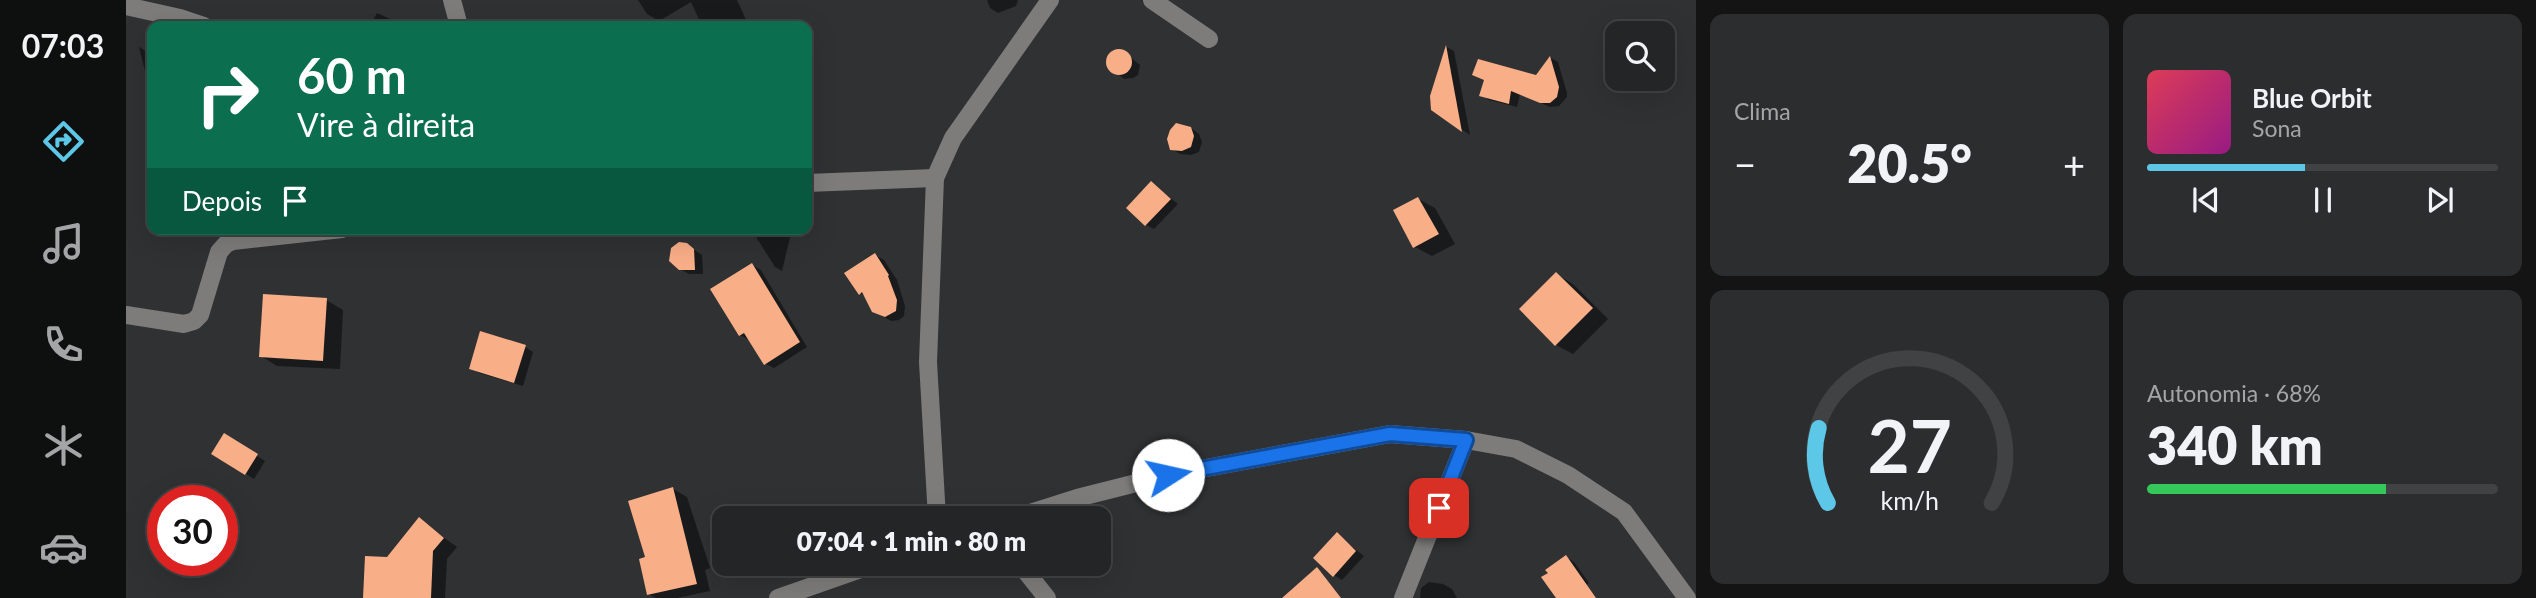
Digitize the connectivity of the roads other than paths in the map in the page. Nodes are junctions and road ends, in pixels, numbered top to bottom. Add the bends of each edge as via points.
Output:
1 (452, 0) edge
2 (1050, 0) edge
3 (1152, 0) edge
4 (126, 6) edge
5 (189, 21) edge
6 (458, 21) edge
7 (1209, 39) dead end
8 (934, 177) junction
9 (812, 183) edge
10 (288, 235) edge
11 (126, 315) edge
12 (1466, 440) junction
13 (936, 506) edge
14 (1052, 506) edge
15 (841, 576) edge
16 (1030, 576) edge
17 (778, 598) edge
18 (1047, 598) edge
19 (1403, 598) edge
20 (1687, 598) edge

1 - 6 street
2 - 8 street via 953,138
3 - 7 street
4 - 5 street
8 - 9 street
8 - 13 street via 928,362
10 - 11 street via 226,244 194,321 184,324
12 - 14 street via 1390,434 1168,475
12 - 19 street
12 - 20 street via 1516,449 1569,475 1624,512
15 - 17 street
16 - 18 street

